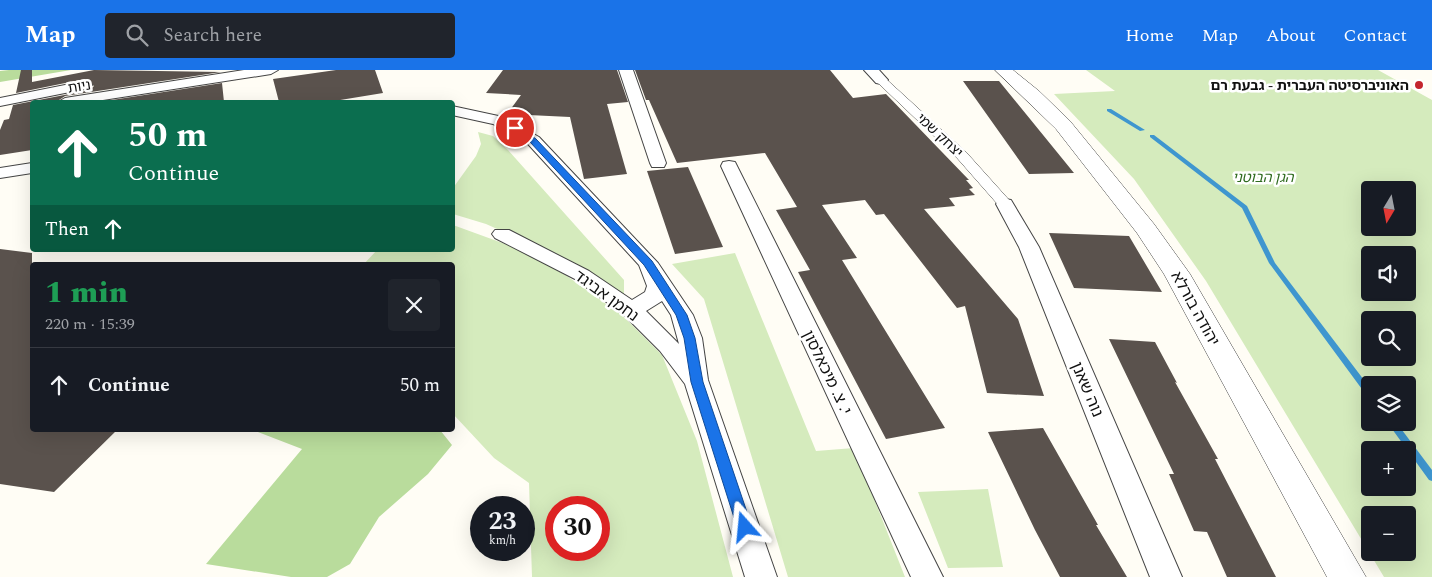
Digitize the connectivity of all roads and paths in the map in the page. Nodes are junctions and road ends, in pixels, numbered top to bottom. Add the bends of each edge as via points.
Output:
1 (189, 70) edge
2 (271, 70) edge
3 (626, 70) edge
4 (1003, 70) edge
5 (876, 75) edge
6 (79, 100) edge
7 (0, 102) edge
8 (30, 109) edge
9 (455, 111) edge
10 (0, 115) edge
11 (658, 163) dead end
12 (730, 166) dead end
13 (30, 168) edge
14 (0, 173) edge
15 (1005, 204) joint
16 (502, 234) dead end
17 (648, 263) junction
18 (632, 310) junction
19 (697, 382) junction
20 (761, 577) edge
21 (928, 577) edge
22 (1166, 577) edge
23 (1346, 577) edge

1 - 7 street, ניות via 66,88
2 - 6 street
3 - 11 street
4 - 23 street, יהודה בורלא via 1052,113 1160,248
5 - 15 street, יצחק שמי via 967,160
8 - 10 street
9 - 17 street via 498,120 533,140
12 - 21 street, י. צ. מיכאלסון
13 - 14 street
15 - 22 street, נוה שאנן via 1029,247
16 - 18 street, נחמן אביגד via 582,275
17 - 18 street via 658,286 654,296
17 - 19 street via 682,315 690,338
18 - 19 street, נחמן אביגד
19 - 20 street, נחמן אביגד

